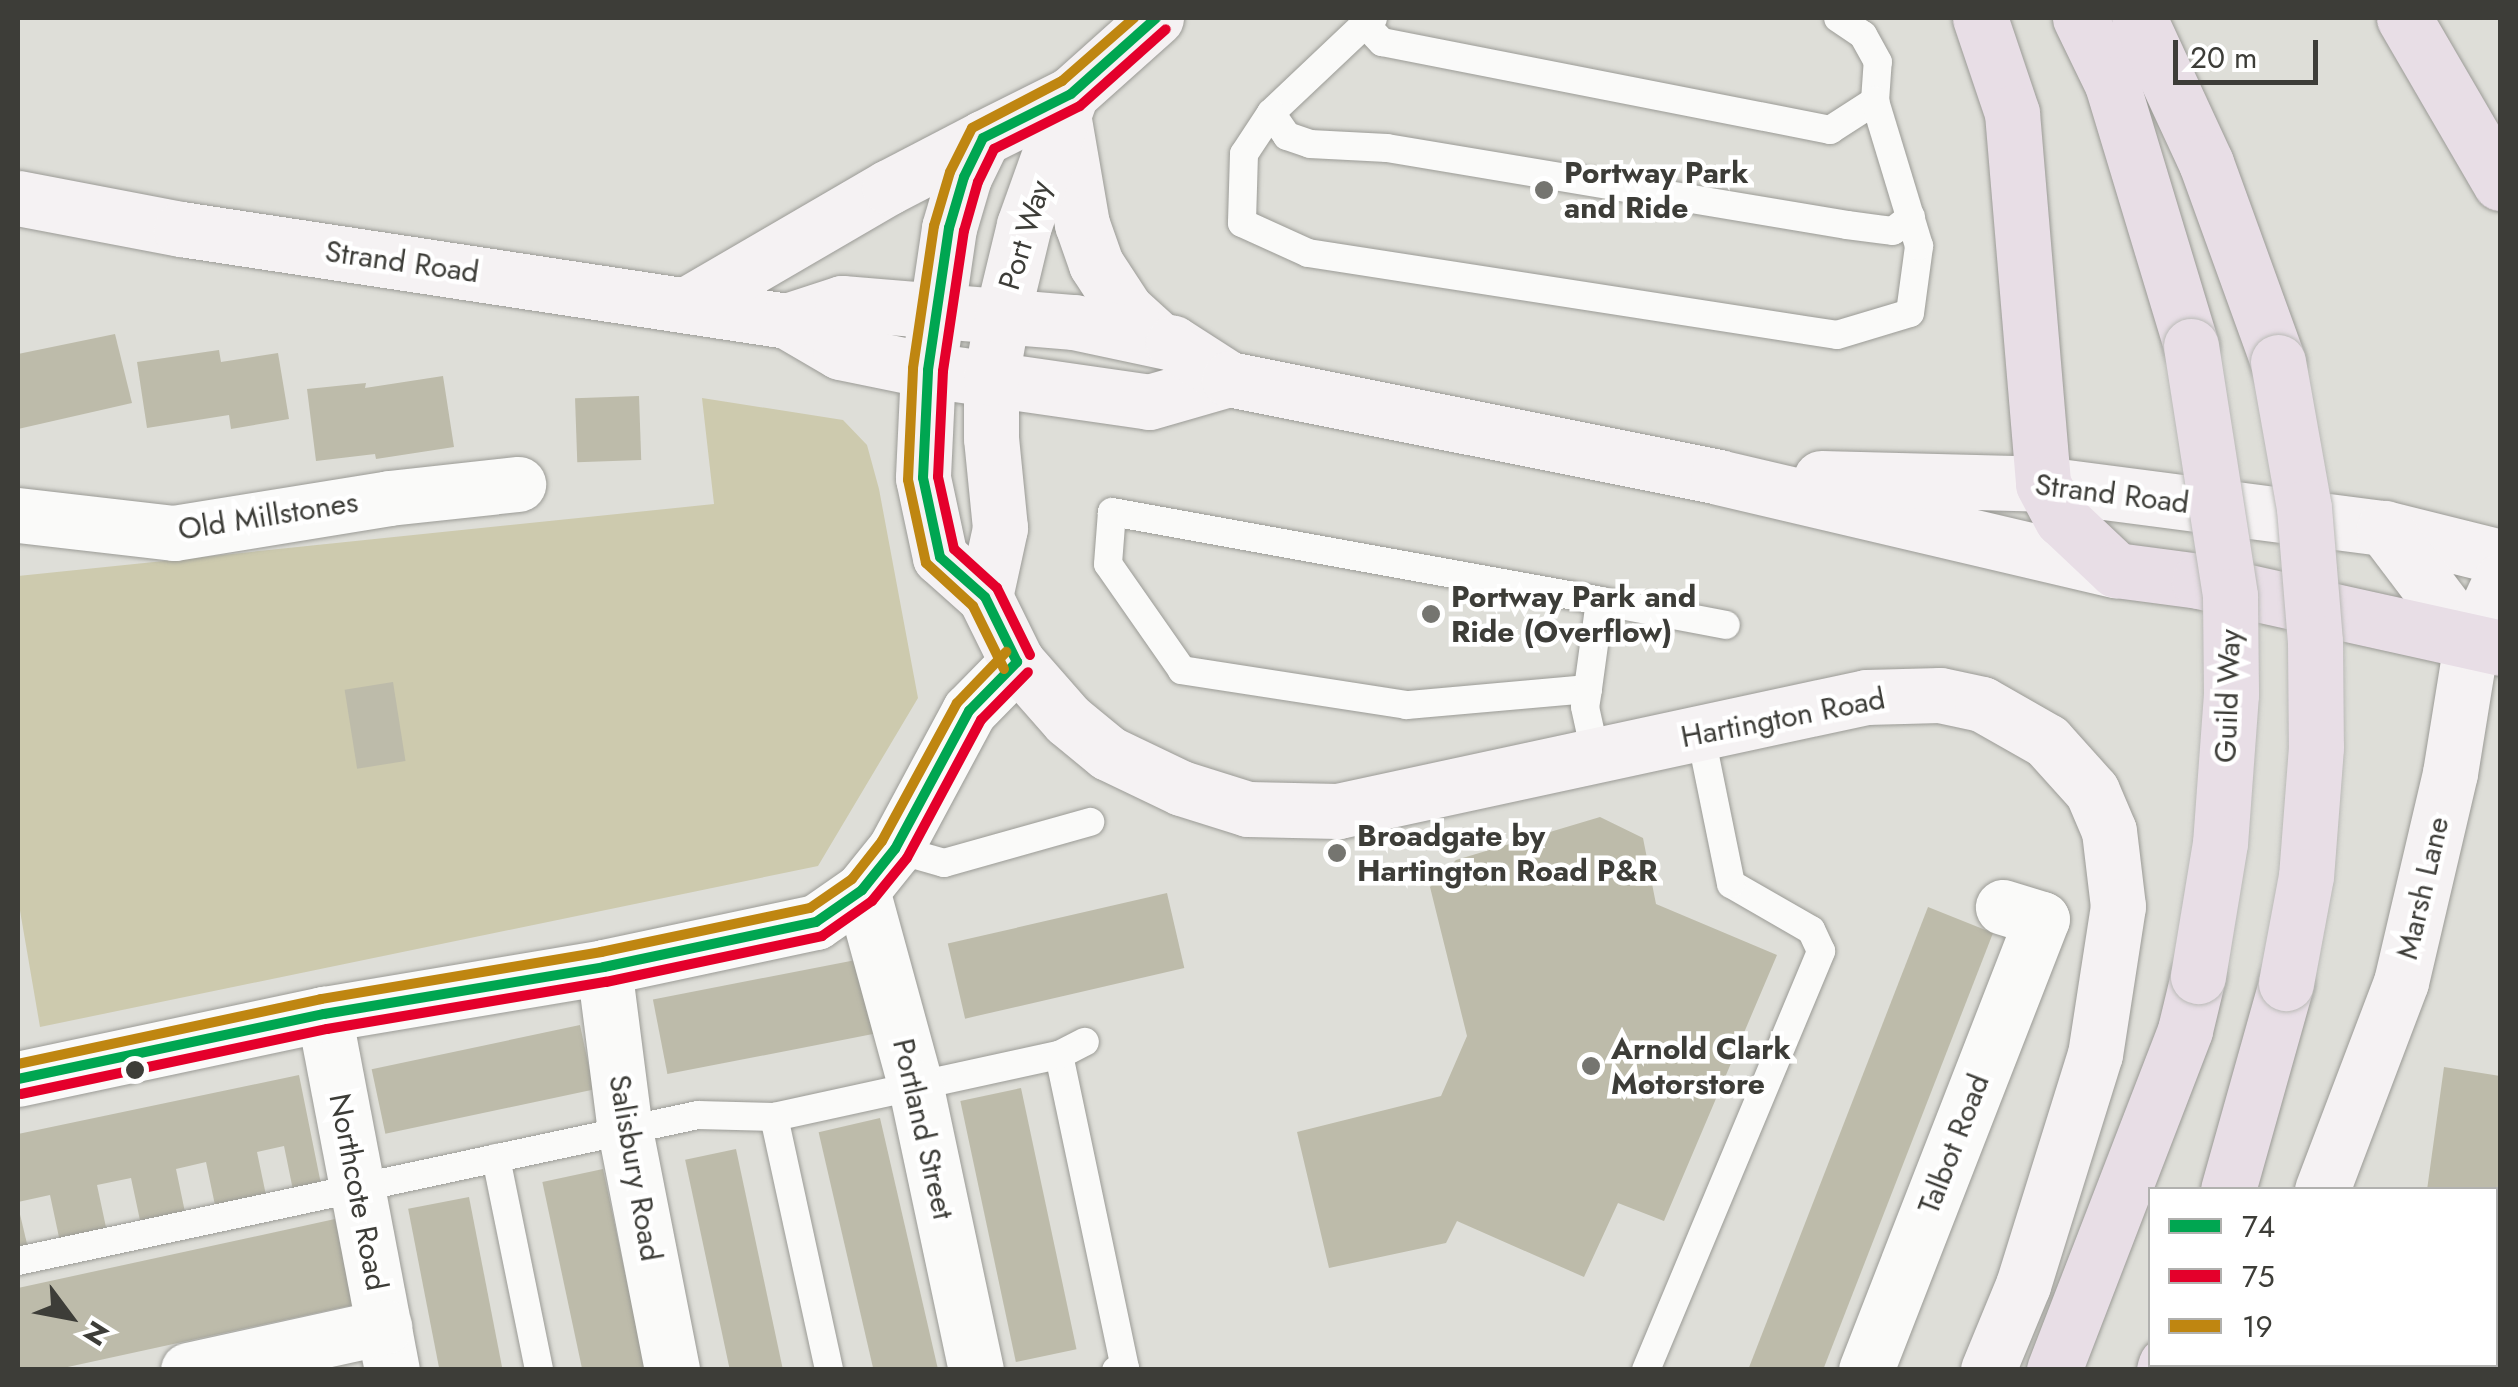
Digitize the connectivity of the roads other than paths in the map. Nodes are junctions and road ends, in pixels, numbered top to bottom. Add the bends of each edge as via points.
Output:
1 (1156, 18) edge
2 (1838, 18) edge
3 (1980, 18) edge
4 (2080, 18) edge
5 (2138, 18) edge
6 (2404, 18) edge
7 (1369, 21) edge
8 (1875, 101) junction
9 (1067, 106) junction
10 (1271, 113) junction
11 (984, 138) junction
12 (2500, 183) edge
13 (18, 198) edge
14 (1911, 217) junction
15 (686, 304) junction
16 (937, 310) junction
17 (1002, 316) junction
18 (787, 322) junction
19 (1157, 338) junction
20 (928, 370) junction
21 (991, 378) junction
22 (1229, 379) junction
23 (1718, 477) junction
24 (518, 484) dead end
25 (2043, 484) junction
26 (18, 515) edge
27 (2384, 528) junction
28 (2500, 558) edge
29 (2116, 570) junction
30 (2500, 581) edge
31 (985, 597) junction
32 (1600, 601) junction
33 (1726, 625) dead end
34 (2486, 646) edge
35 (1017, 662) junction
36 (1588, 688) junction
37 (1700, 732) junction
38 (1596, 757) junction
39 (1090, 822) dead end
40 (878, 869) junction
41 (2042, 908) dead end
42 (604, 966) junction
43 (324, 1014) junction
44 (1085, 1042) dead end
45 (1059, 1056) junction
46 (18, 1079) edge
47 (916, 1088) junction
48 (774, 1117) junction
49 (625, 1130) junction
50 (496, 1158) junction
51 (2229, 1187) edge
52 (2323, 1187) edge
53 (358, 1190) junction
54 (18, 1261) edge
55 (388, 1348) edge
56 (188, 1370) edge
57 (539, 1370) edge
58 (672, 1370) edge
59 (829, 1370) edge
60 (976, 1370) edge
61 (1116, 1370) edge
62 (1646, 1370) edge
63 (1866, 1370) edge
64 (1988, 1370) edge
65 (2054, 1370) edge

1 - 9 street, Port Way
2 - 8 lane via 1863,34 1878,62
3 - 25 highway via 2012,113
4 - 65 highway, Guild Way, bridge via 2112,84 2191,346 2230,596 2231,694 2220,843 2185,1030
5 - 51 highway, bridge via 2206,163 2278,362 2304,508 2315,642 2316,747 2306,876 2286,983
6 - 12 highway
7 - 8 lane via 1382,42 1830,130
7 - 10 lane
8 - 14 lane
9 - 11 street, Port Way
9 - 17 street, Port Way via 1024,225
9 - 19 street via 1082,224 1096,264 1126,310
10 - 14 lane via 1287,136 1310,144 1387,148 1893,231
10 - 14 lane via 1244,154 1242,223 1308,253 1838,334 1910,313 1919,246
11 - 15 street, Port Way
11 - 16 street via 949,228
13 - 15 street, Strand Road via 181,229
15 - 18 street, Strand Road
16 - 17 street, Strand Road
16 - 18 street, Strand Road via 842,302
16 - 20 street
17 - 19 street, Strand Road
17 - 21 street, Port Way
18 - 20 street, Strand Road via 840,352
19 - 22 street, Strand Road
20 - 21 street, Strand Road
20 - 31 street, Hartington Road via 922,478 940,556
21 - 22 street, Strand Road via 1148,402
21 - 31 street via 1000,528
22 - 23 street, Strand Road
23 - 25 street, Strand Road
23 - 29 street, Strand Road
24 - 26 street, Old Millstones via 174,533
25 - 27 street, Strand Road
25 - 29 highway via 2062,519
27 - 28 street, Strand Road
27 - 34 street
29 - 34 highway, Strand Road via 2199,581
30 - 34 street, Marsh Lane
31 - 35 street, Hartington Road
32 - 33 lane
32 - 36 lane
32 - 36 lane via 1112,512 1108,564 1182,670 1408,704
34 - 52 street, Marsh Lane via 2401,982
35 - 38 street, Hartington Road via 1108,753 1181,788 1248,809 1338,811
35 - 40 street via 969,711
36 - 38 lane via 1587,724
37 - 38 street, Hartington Road
37 - 62 lane via 1731,884 1811,930 1821,951
37 - 64 street, Hartington Road via 1866,697 1940,695 1982,704 2047,740 2092,792 2110,831 2118,906 2095,1054 2024,1285
39 - 40 lane via 944,863
40 - 42 street via 816,922
40 - 47 street, Portland Street
41 - 63 street, Talbot Road
42 - 43 street
42 - 49 street, Salisbury Road
43 - 46 street
43 - 53 street, Northcote Road
44 - 45 lane
45 - 47 lane
45 - 61 lane via 1125,1368
47 - 48 lane
47 - 60 street, Portland Street
48 - 49 lane via 698,1115
48 - 59 lane
49 - 50 lane
49 - 58 street, Salisbury Road
50 - 53 lane
50 - 57 lane
53 - 54 lane
53 - 55 street, Northcote Road
55 - 56 street

